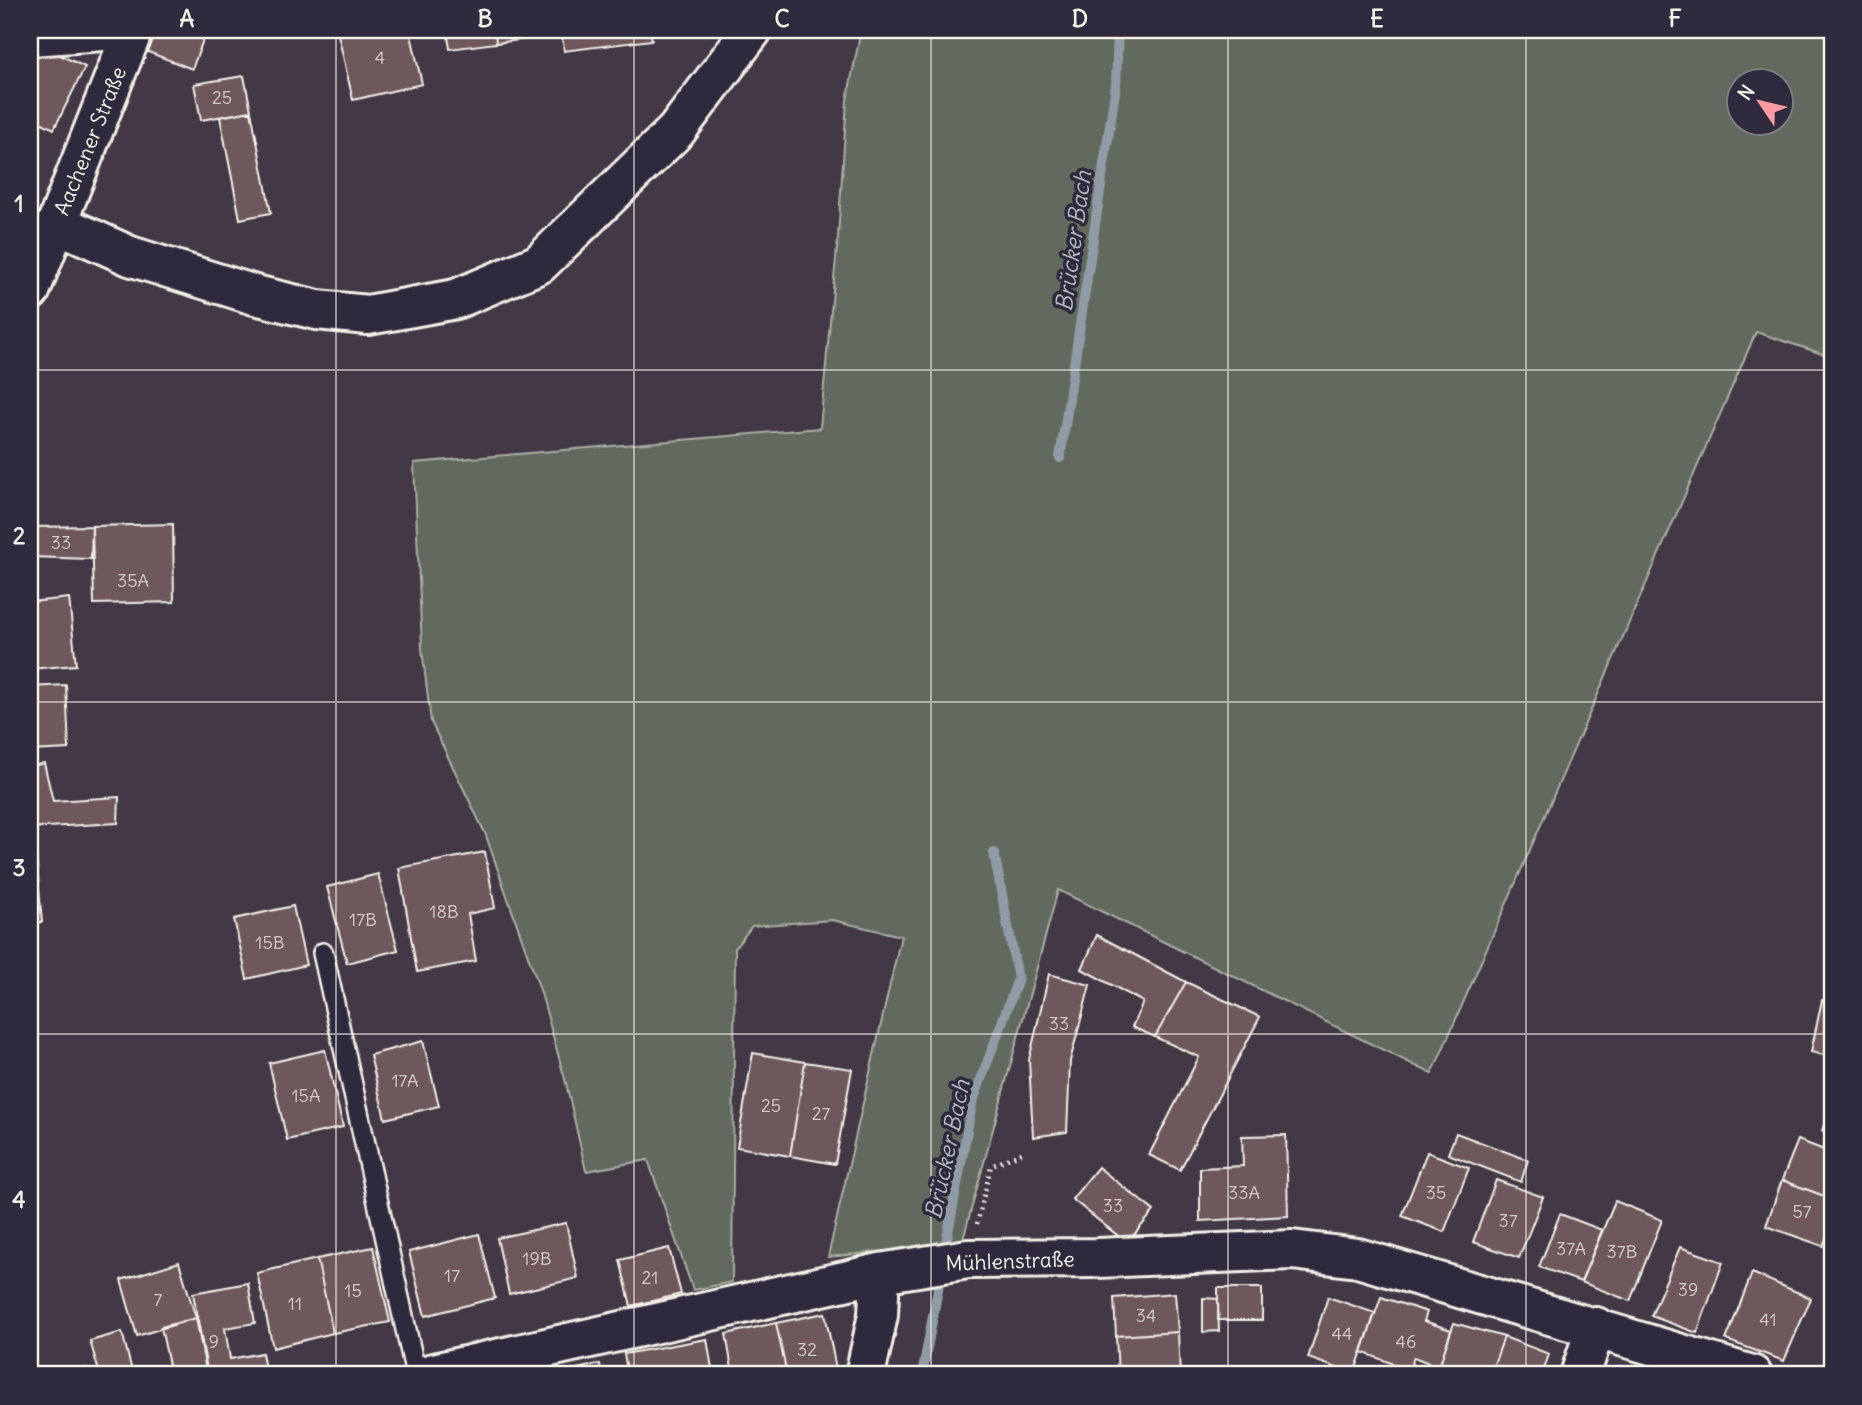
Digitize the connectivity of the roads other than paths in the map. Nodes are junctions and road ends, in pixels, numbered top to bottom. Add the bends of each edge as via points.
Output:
1 (118, 30) edge
2 (134, 30) edge
3 (752, 30) edge
4 (30, 37) edge
5 (57, 223) junction
6 (30, 290) edge
7 (323, 953) dead end
8 (896, 1270) junction
9 (1596, 1327) junction
10 (416, 1375) edge
11 (425, 1375) edge
12 (865, 1375) edge
13 (1580, 1375) edge
14 (1752, 1375) edge

1 - 4 street
2 - 5 street, Aachener Straße
3 - 5 street via 676,131 539,264 456,299 368,315 317,310 130,256
5 - 6 street, Aachener Straße
7 - 10 lane
8 - 9 street, Mühlenstraße via 965,1259 1292,1250 1358,1258
8 - 11 street, Mühlenstraße
8 - 12 street via 877,1315
9 - 13 street
9 - 14 street, Mühlenstraße

